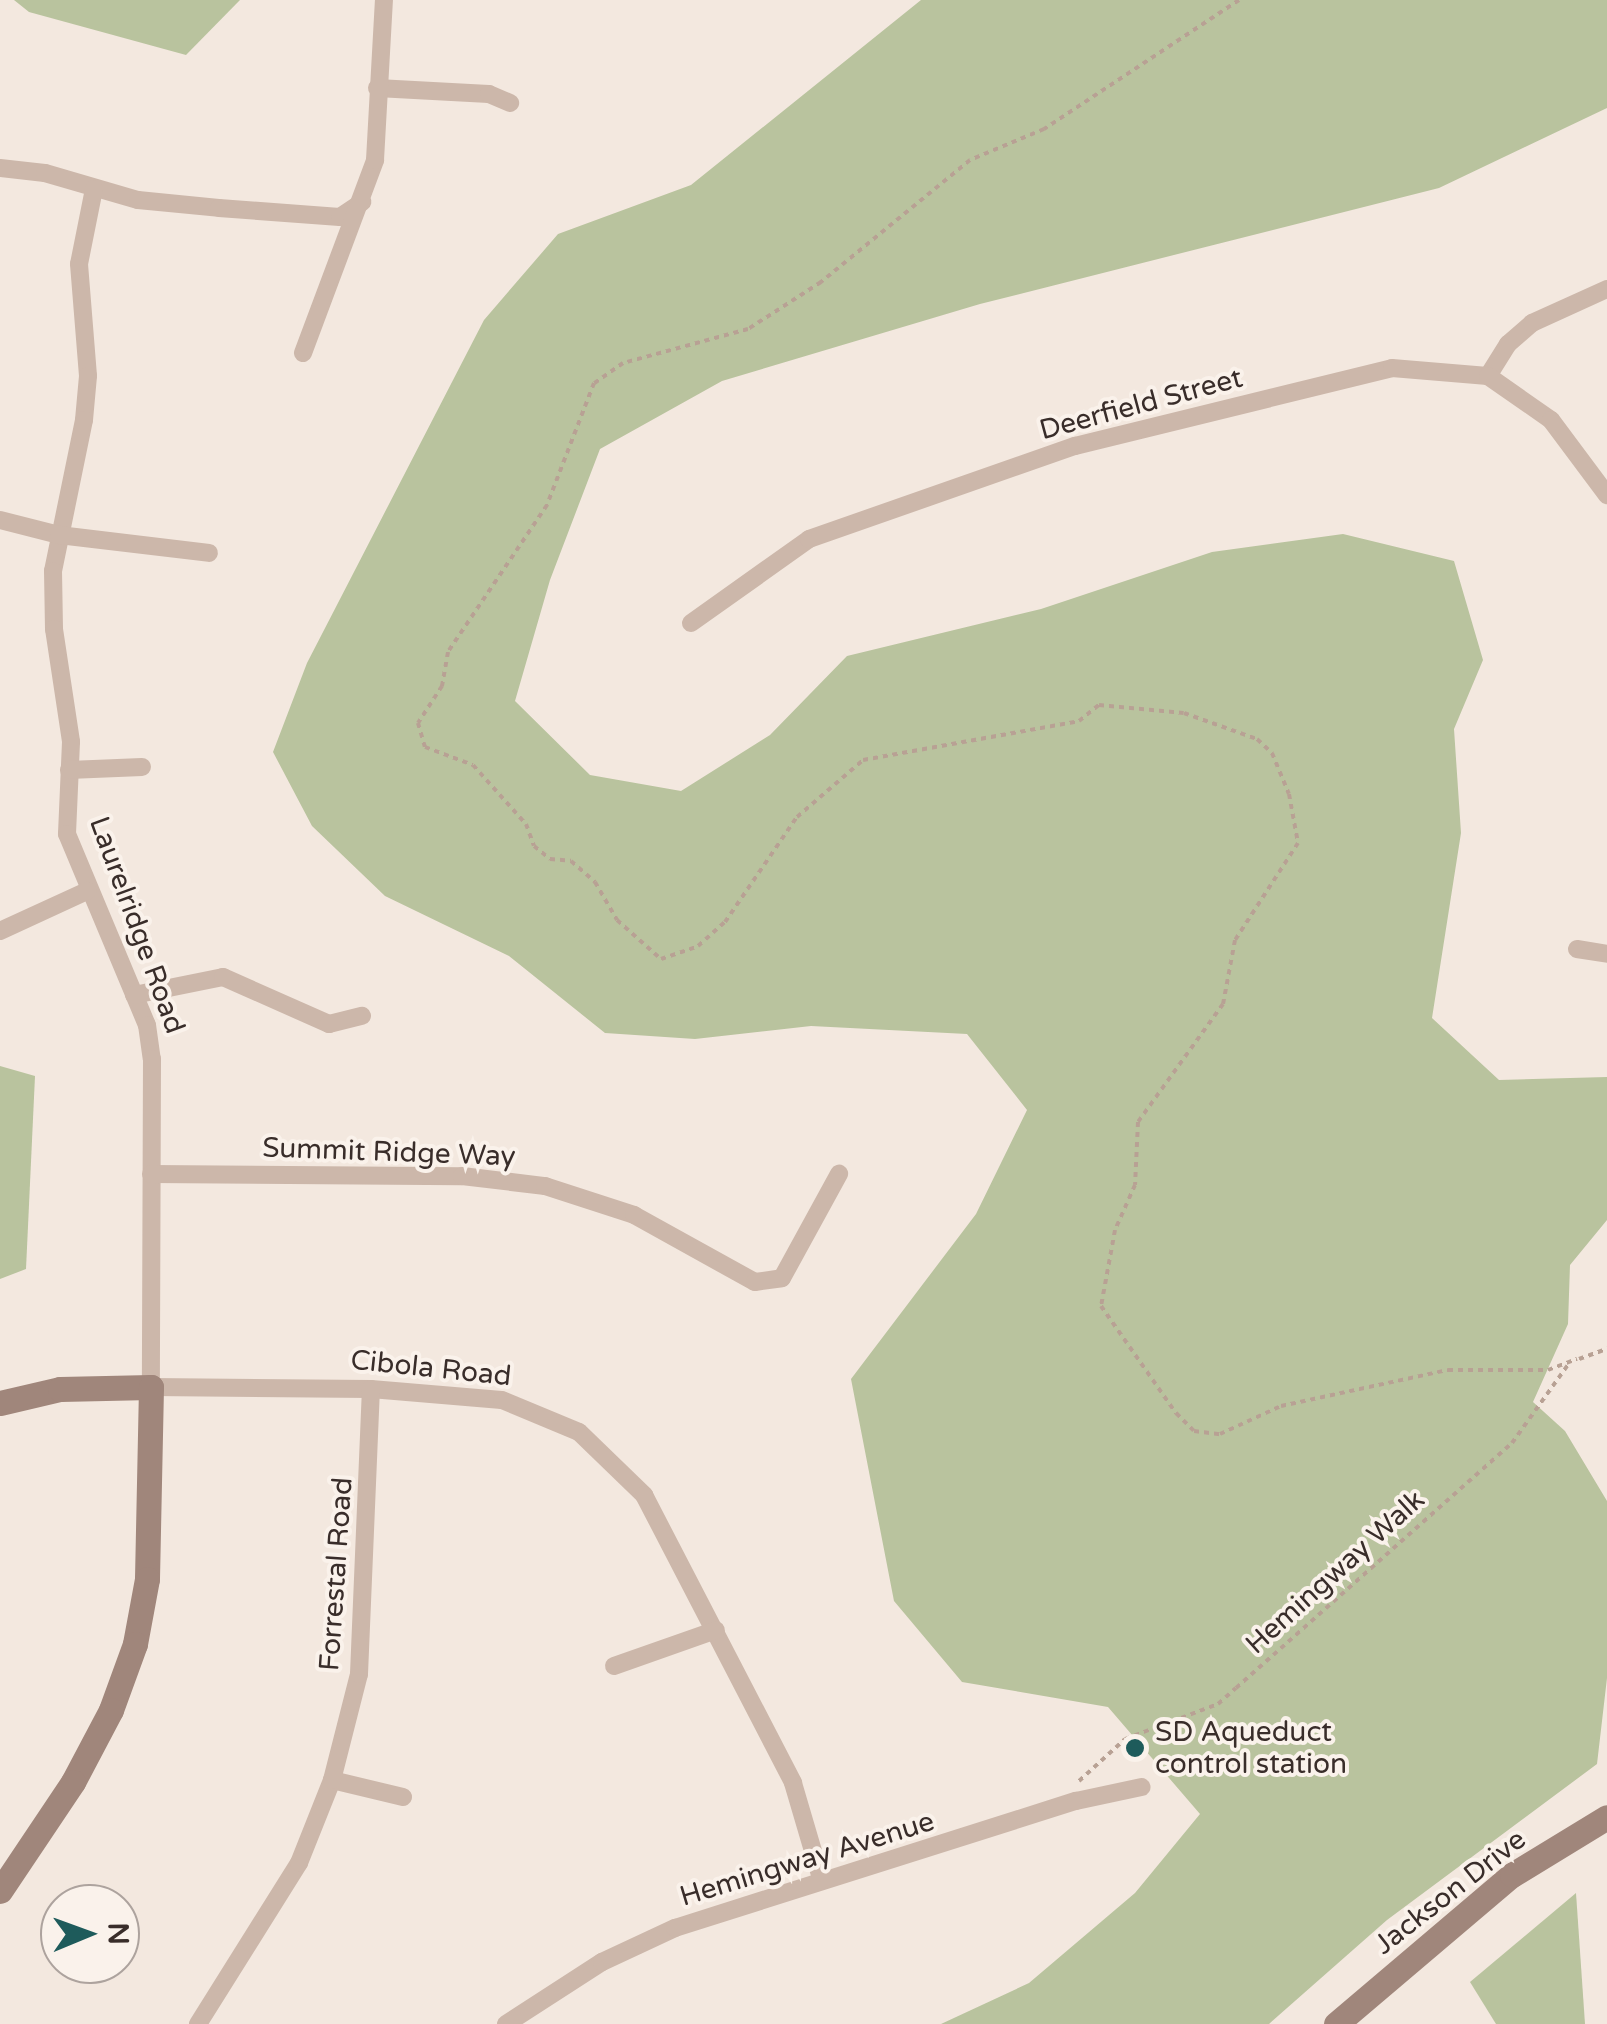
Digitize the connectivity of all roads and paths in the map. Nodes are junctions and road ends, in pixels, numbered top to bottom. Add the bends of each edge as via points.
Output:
1 (384, 0) edge
2 (1239, 0) edge
3 (378, 88) junction
4 (510, 103) dead end
5 (0, 168) edge
6 (94, 189) junction
7 (362, 202) junction
8 (1607, 289) edge
9 (303, 353) dead end
10 (1488, 376) junction
11 (1607, 495) edge
12 (0, 520) edge
13 (59, 535) junction
14 (208, 552) dead end
15 (691, 623) dead end
16 (142, 767) dead end
17 (69, 770) junction
18 (86, 891) junction
19 (0, 932) edge
20 (1577, 949) dead end
21 (1607, 954) edge
22 (134, 995) junction
23 (362, 1016) dead end
24 (151, 1174) junction
25 (840, 1174) dead end
26 (1607, 1350) edge
27 (1577, 1360) junction
28 (151, 1387) junction
29 (371, 1389) junction
30 (0, 1404) edge
31 (716, 1630) junction
32 (614, 1666) dead end
33 (332, 1780) junction
34 (1142, 1787) dead end
35 (402, 1797) dead end
36 (1082, 1799) junction
37 (1607, 1817) edge
38 (821, 1878) junction
39 (0, 1891) edge
40 (1359, 2015) edge
41 (198, 2024) edge
42 (506, 2024) edge
43 (1336, 2024) edge

1 - 3 street
2 - 27 path via 1044,129 970,160 821,282 748,329 623,363 594,383 547,506 448,652 442,686 418,722 426,747 474,764 526,824 534,846 571,862 595,882 618,920 660,959 698,946 725,922 797,817 863,760 1079,721 1099,704 1184,713 1258,738 1289,794 1298,843 1235,940 1223,1004 1138,1122 1135,1185 1114,1230 1101,1306 1176,1413 1194,1431 1220,1434 1282,1406 1448,1370 1548,1370
3 - 4 street via 489,94
3 - 7 street via 375,160
5 - 6 street
6 - 7 street via 138,200 340,217
6 - 13 street, Laurelridge Road via 79,264 84,420
7 - 9 street
8 - 10 street via 1532,323 1508,344
10 - 11 street via 1552,420
10 - 15 street, Deerfield Street via 1392,368 1076,446 809,539
12 - 13 street
13 - 14 street
13 - 17 street, Laurelridge Road via 54,630
16 - 17 street
17 - 18 street, Laurelridge Road via 67,834
18 - 19 street
18 - 22 street, Laurelridge Road
20 - 21 street
22 - 23 street via 223,977 329,1024
22 - 24 street, Laurelridge Road via 152,1059
24 - 25 street, Summit Ridge Way via 462,1176 545,1186 634,1214 755,1282 782,1278
24 - 28 street, Laurelridge Road
26 - 27 path
27 - 36 path, Hemingway Walk via 1512,1443 1323,1613 1218,1704 1125,1738 1077,1782
28 - 29 street, Cibola Road
28 - 30 street, Cibola Road via 60,1388
28 - 39 street, Laurelridge Road via 147,1579 134,1644 111,1710 73,1782
29 - 31 street, Cibola Road via 502,1400 579,1432 644,1495
29 - 33 street, Forrestal Road via 360,1674
31 - 32 street
31 - 38 street, Cibola Road via 793,1783
33 - 35 street
33 - 41 street, Forrestal Road via 299,1863
34 - 36 street, Hemingway Avenue
36 - 38 street, Hemingway Avenue via 886,1864
37 - 40 street, Jackson Drive via 1512,1875
38 - 42 street, Hemingway Avenue via 675,1928 602,1962
40 - 43 street, Jackson Drive

